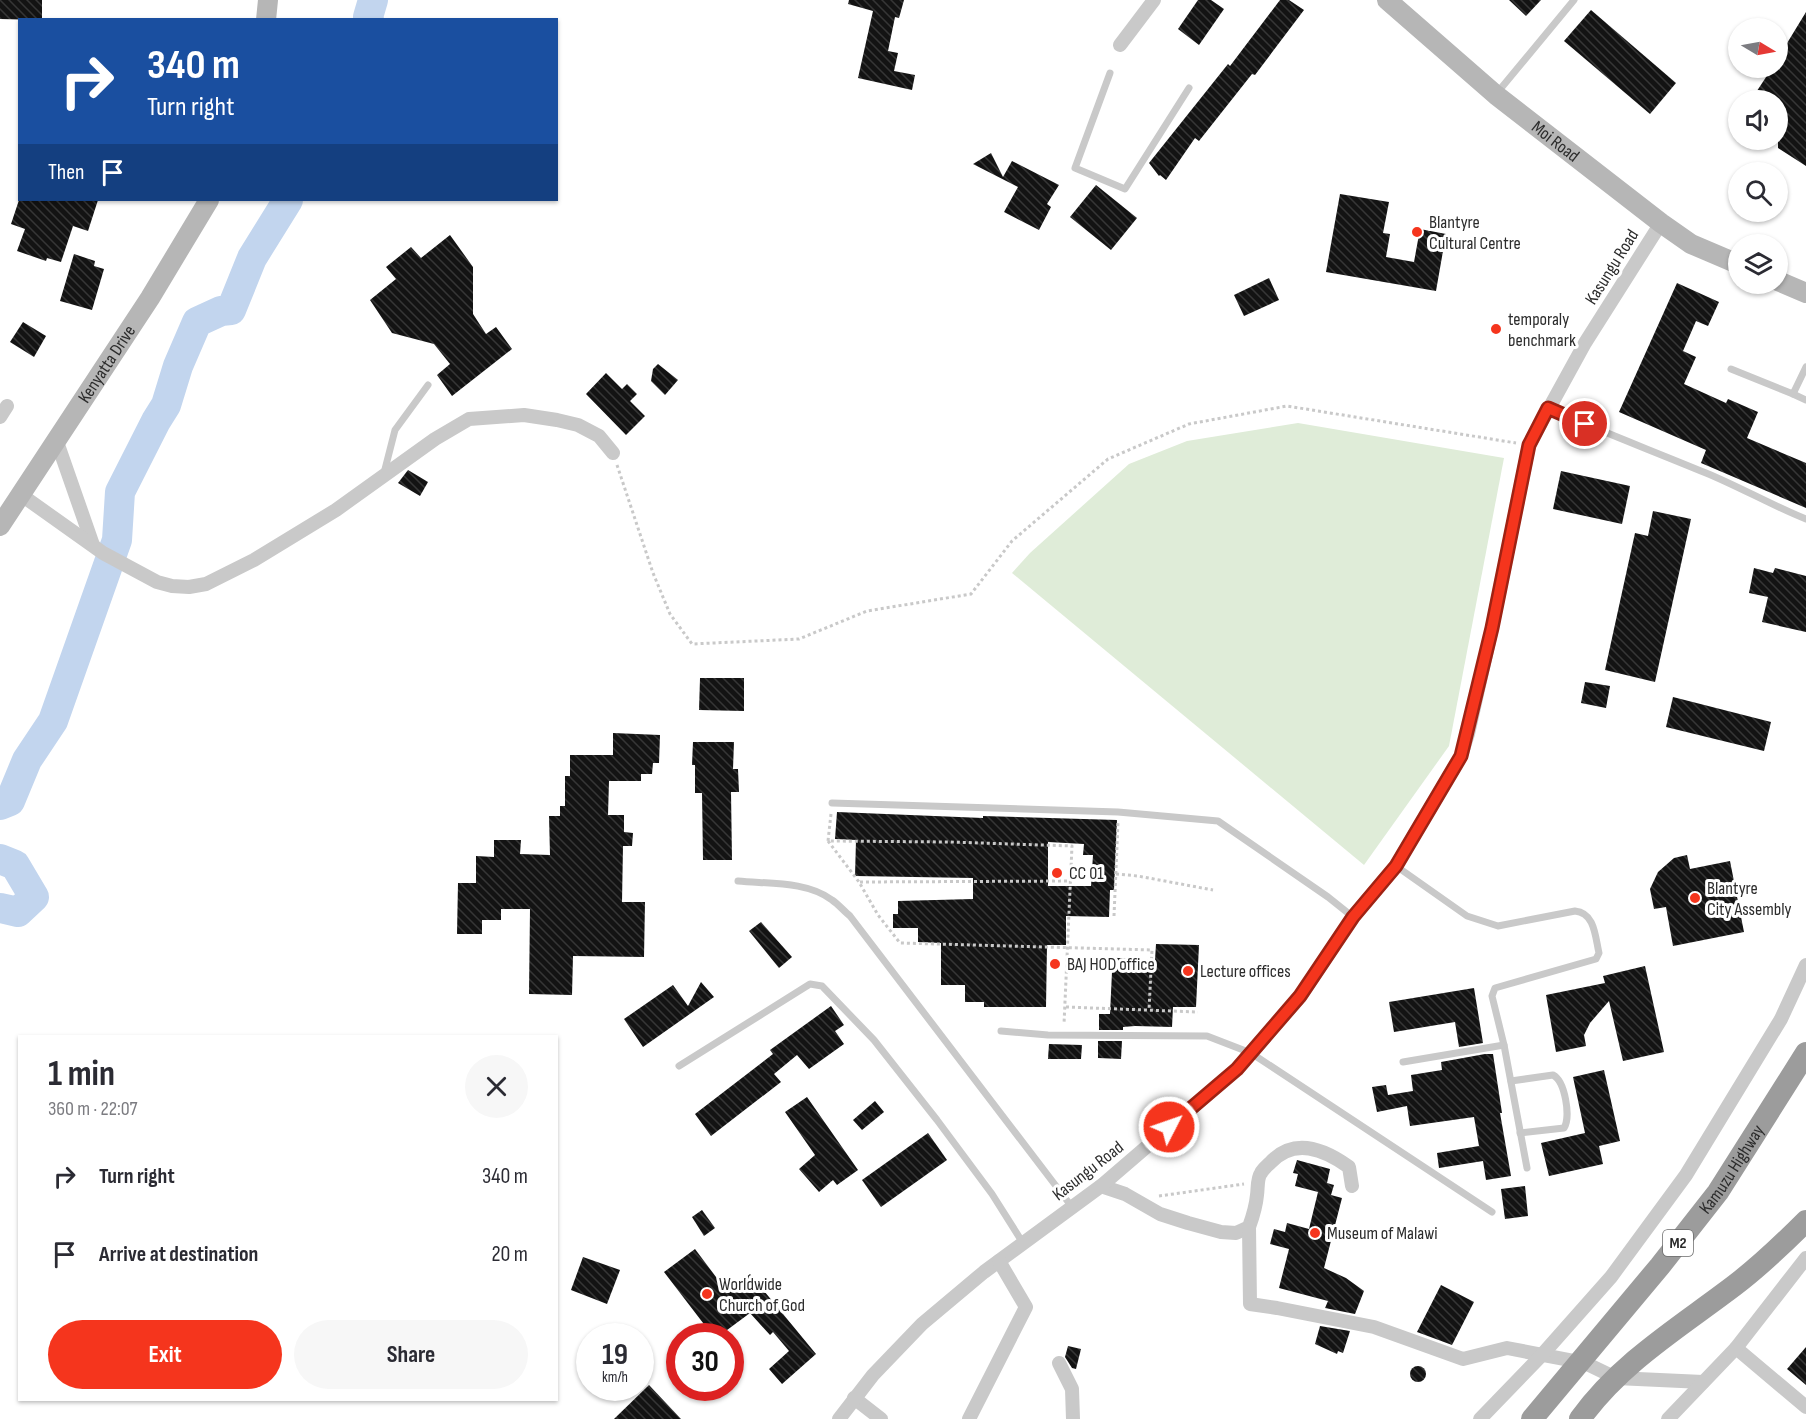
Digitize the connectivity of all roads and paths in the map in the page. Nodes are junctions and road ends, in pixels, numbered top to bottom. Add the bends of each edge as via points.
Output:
1 (268, 0) edge
2 (1154, 0) edge
3 (1387, 0) edge
4 (1574, 0) edge
5 (266, 18) edge
6 (1120, 45) dead end
7 (1110, 73) dead end
8 (1189, 88) dead end
9 (1496, 94) junction
10 (208, 201) edge
11 (1660, 223) junction
12 (1728, 260) edge
13 (1788, 285) edge
14 (1806, 293) edge
15 (1806, 367) edge
16 (1731, 369) dead end
17 (428, 385) dead end
18 (1793, 394) junction
19 (1806, 400) edge
20 (1548, 408) junction
21 (56, 440) junction
22 (1529, 445) junction
23 (613, 453) joint
24 (384, 475) junction
25 (20, 494) junction
26 (1806, 519) edge
27 (0, 526) edge
28 (98, 549) junction
29 (832, 803) joint
30 (1118, 812) junction
31 (828, 841) junction
32 (1396, 866) junction
33 (1116, 874) junction
34 (738, 881) dead end
35 (1071, 881) junction
36 (859, 882) junction
37 (1213, 890) dead end
38 (1114, 916) dead end
39 (1353, 917) junction
40 (1068, 947) junction
41 (1806, 965) edge
42 (1066, 1007) junction
43 (1149, 1010) junction
44 (1198, 1012) dead end
45 (1001, 1031) dead end
46 (1064, 1034) junction
47 (1504, 1045) junction
48 (1251, 1053) junction
49 (1806, 1053) edge
50 (1403, 1062) dead end
51 (679, 1066) dead end
52 (1511, 1081) junction
53 (1520, 1133) junction
54 (1527, 1168) dead end
55 (1260, 1174) junction
56 (1101, 1186) junction
57 (1352, 1186) dead end
58 (1125, 1194) junction
59 (1072, 1207) junction
60 (1492, 1212) dead end
61 (1806, 1221) edge
62 (1249, 1227) junction
63 (1023, 1243) junction
64 (1806, 1258) edge
65 (999, 1261) junction
66 (1736, 1348) junction
67 (1541, 1356) junction
68 (1579, 1362) junction
69 (1059, 1363) dead end
70 (1616, 1378) junction
71 (1703, 1382) junction
72 (854, 1398) junction
73 (1806, 1407) edge
74 (839, 1419) edge
75 (881, 1419) edge
76 (969, 1419) edge
77 (1073, 1419) edge
78 (1480, 1419) edge
79 (1532, 1419) edge
80 (1580, 1419) edge
81 (1668, 1419) edge

1 - 5 main road
2 - 6 street
3 - 9 main road, Moi Road
4 - 9 lane
7 - 8 lane via 1075,168 1125,189
9 - 11 main road, Moi Road
10 - 21 main road, Kenyatta Drive
11 - 12 main road, Moi Road via 1691,244
11 - 20 street, Kasungu Road
13 - 14 main road
15 - 18 lane
16 - 18 lane
17 - 24 lane via 395,430
18 - 19 lane
20 - 22 street, Kasungu Road
20 - 26 lane
21 - 25 main road, Kenyatta Drive
21 - 28 street
22 - 23 path via 1287,406 1189,424 1108,459 1012,541 971,594 867,611 799,639 692,644 670,614 653,573
22 - 32 street, Kasungu Road via 1468,734 1461,756
23 - 24 street via 599,436 578,425 524,415 469,419
24 - 28 street via 336,510 206,584 189,587 157,582
25 - 27 main road, Kenyatta Drive
25 - 28 street
29 - 30 lane
29 - 31 path
30 - 33 path
30 - 39 lane via 1218,821
31 - 35 path via 1072,846
31 - 36 path
32 - 39 street, Kasungu Road
32 - 47 lane via 1467,916 1498,926 1575,911 1589,916 1599,953 1596,959 1495,988 1492,996
33 - 37 path
33 - 38 path
34 - 59 lane via 814,891 832,899 850,916
35 - 36 path
35 - 40 path
36 - 40 path via 900,943
39 - 48 street, Kasungu Road via 1300,996
40 - 42 path
40 - 43 path via 1152,950
41 - 67 street via 1781,1019 1686,1175 1611,1277
42 - 43 path
42 - 46 path
43 - 44 path
45 - 46 lane
46 - 48 lane via 1207,1036
47 - 50 lane
47 - 52 lane
48 - 56 street, Kasungu Road
48 - 60 lane
49 - 68 highway, Kamuzu Highway / M2 via 1718,1192
51 - 63 lane via 810,984 822,986 874,1040 937,1120
52 - 53 lane
52 - 53 lane via 1558,1077 1568,1118 1564,1128
53 - 54 lane
55 - 57 street via 1288,1149 1318,1149 1349,1167
55 - 58 path via 1252,1182 1233,1186 1163,1196
55 - 62 street
56 - 58 street
56 - 59 street, Kasungu Road
58 - 62 street via 1160,1214 1221,1232 1236,1233
59 - 63 street, Kasungu Road
61 - 70 highway via 1737,1284 1637,1357
62 - 67 street via 1250,1304 1374,1327 1463,1359 1507,1348
63 - 65 street, Kasungu Road
64 - 66 street
65 - 72 street, Kasungu Road via 922,1324
65 - 76 street via 1026,1307
66 - 71 street
66 - 73 street
67 - 68 street
67 - 78 street
68 - 70 street
68 - 79 highway, Kamuzu Highway / M2
69 - 77 street via 1072,1389
70 - 71 street
70 - 80 highway
71 - 81 street
72 - 74 street, Kasungu Road
72 - 75 street

